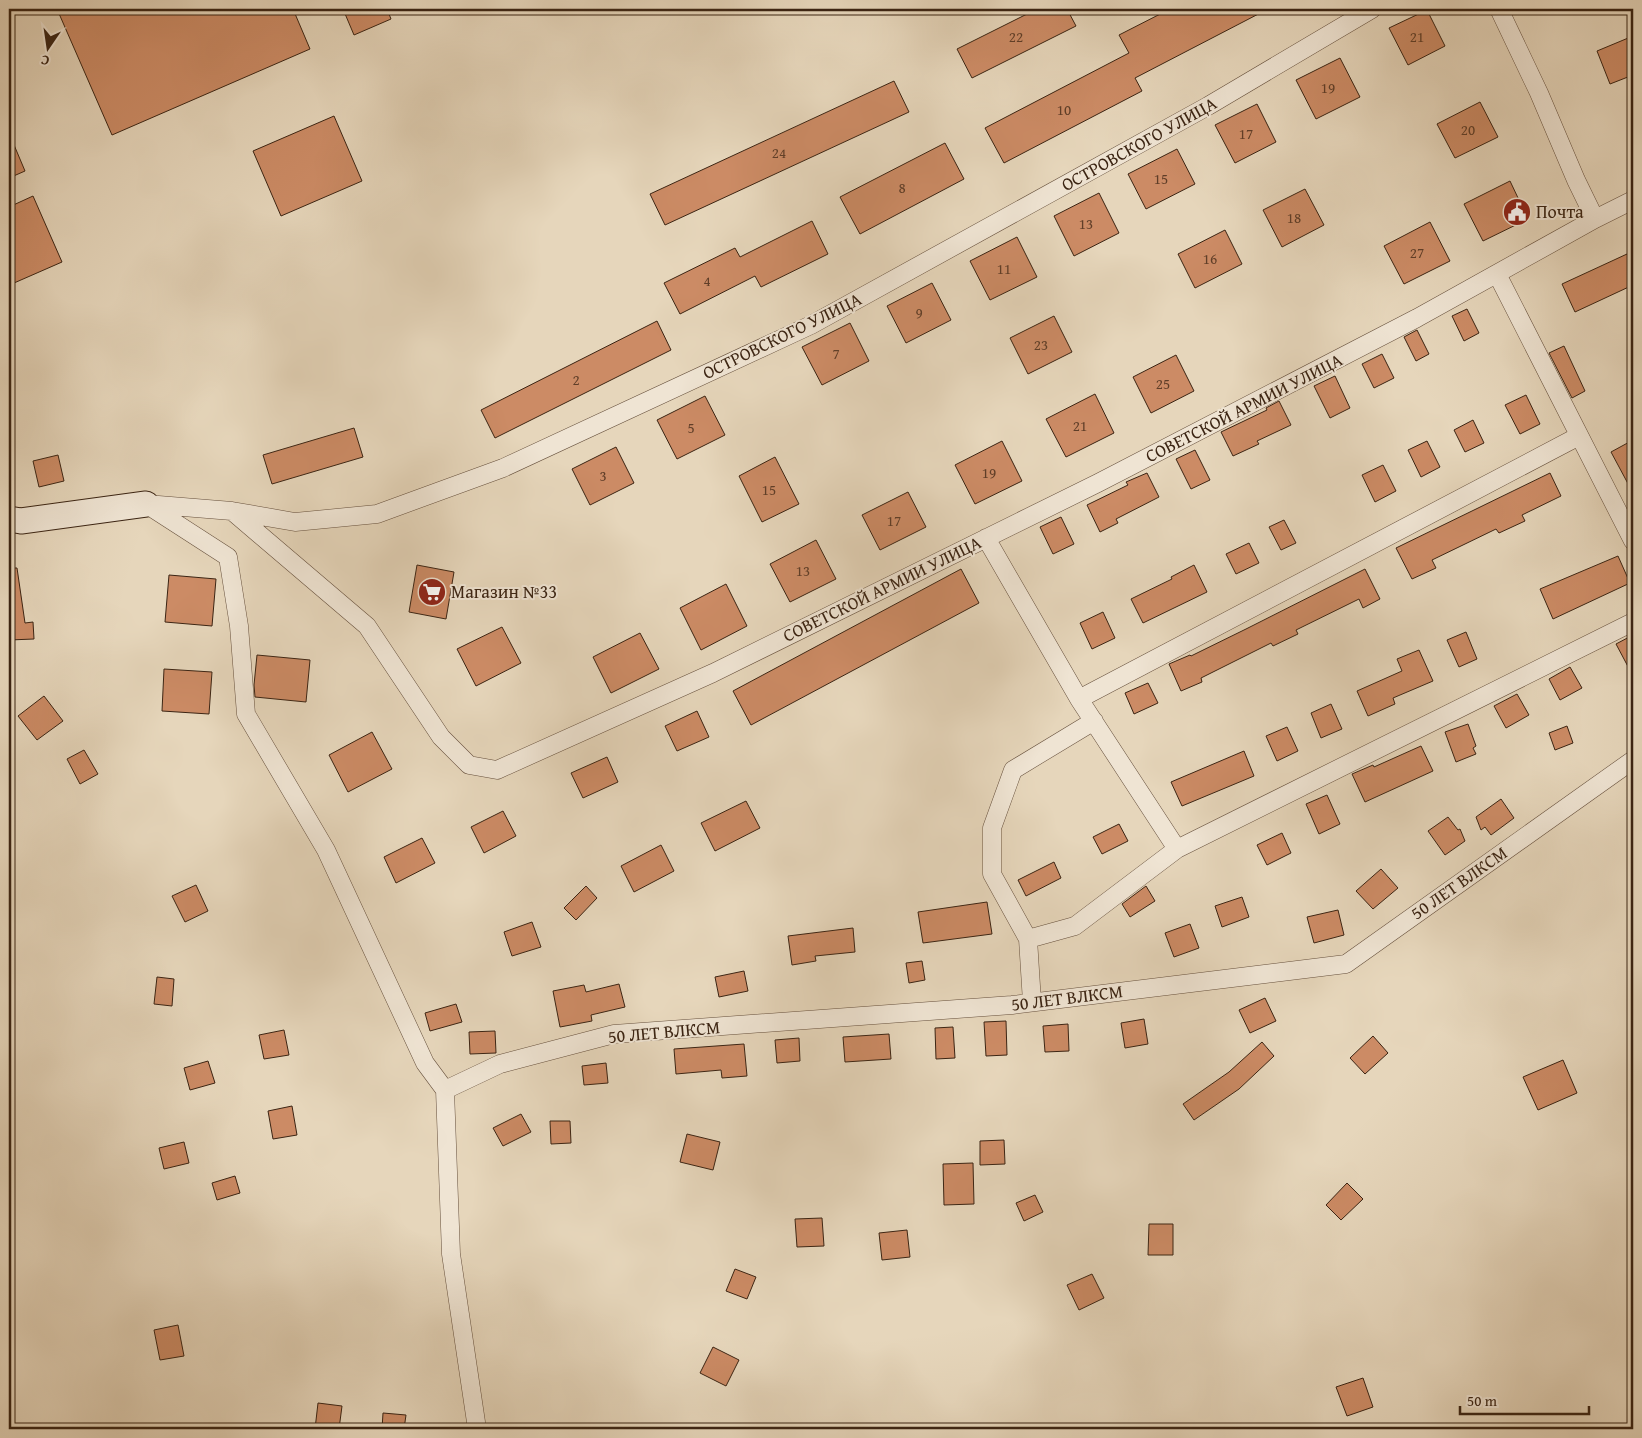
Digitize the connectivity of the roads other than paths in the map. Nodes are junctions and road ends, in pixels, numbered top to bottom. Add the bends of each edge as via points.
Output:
1 (1372, 9) edge
2 (1499, 9) edge
3 (1633, 200) edge
4 (1595, 219) junction
5 (1497, 274) junction
6 (1579, 436) junction
7 (146, 504) junction
8 (232, 511) junction
9 (9, 519) edge
10 (986, 538) junction
11 (1633, 542) edge
12 (1633, 622) edge
13 (1080, 699) junction
14 (1094, 721) junction
15 (1633, 760) edge
16 (1177, 849) junction
17 (1028, 939) junction
18 (1032, 1002) junction
19 (445, 1090) junction
20 (476, 1429) edge

1 - 8 street, ОСТРОВСКОГО УЛИЦА via 1208,106 810,325 503,468 377,514 295,522
2 - 4 street
3 - 4 street, СОВЕТСКОЙ АРМИИ УЛИЦА
4 - 5 street, СОВЕТСКОЙ АРМИИ УЛИЦА
5 - 6 street
5 - 10 street, СОВЕТСКОЙ АРМИИ УЛИЦА
6 - 11 street
6 - 13 street
7 - 8 street, ОСТРОВСКОГО УЛИЦА
7 - 9 street via 21,521
7 - 19 street via 228,557 239,626 246,714 326,850 425,1063
8 - 10 street, СОВЕТСКОЙ АРМИИ УЛИЦА via 367,626 441,738 469,765 497,770 712,673
10 - 13 street
12 - 16 street
13 - 14 street
14 - 16 street
14 - 17 street via 1013,770 992,828 992,874
15 - 18 street, 50 ЛЕТ ВЛКСМ via 1346,964
16 - 17 street via 1075,926
17 - 18 street
18 - 19 street, 50 ЛЕТ ВЛКСМ via 614,1034 500,1064
19 - 20 street via 451,1254

